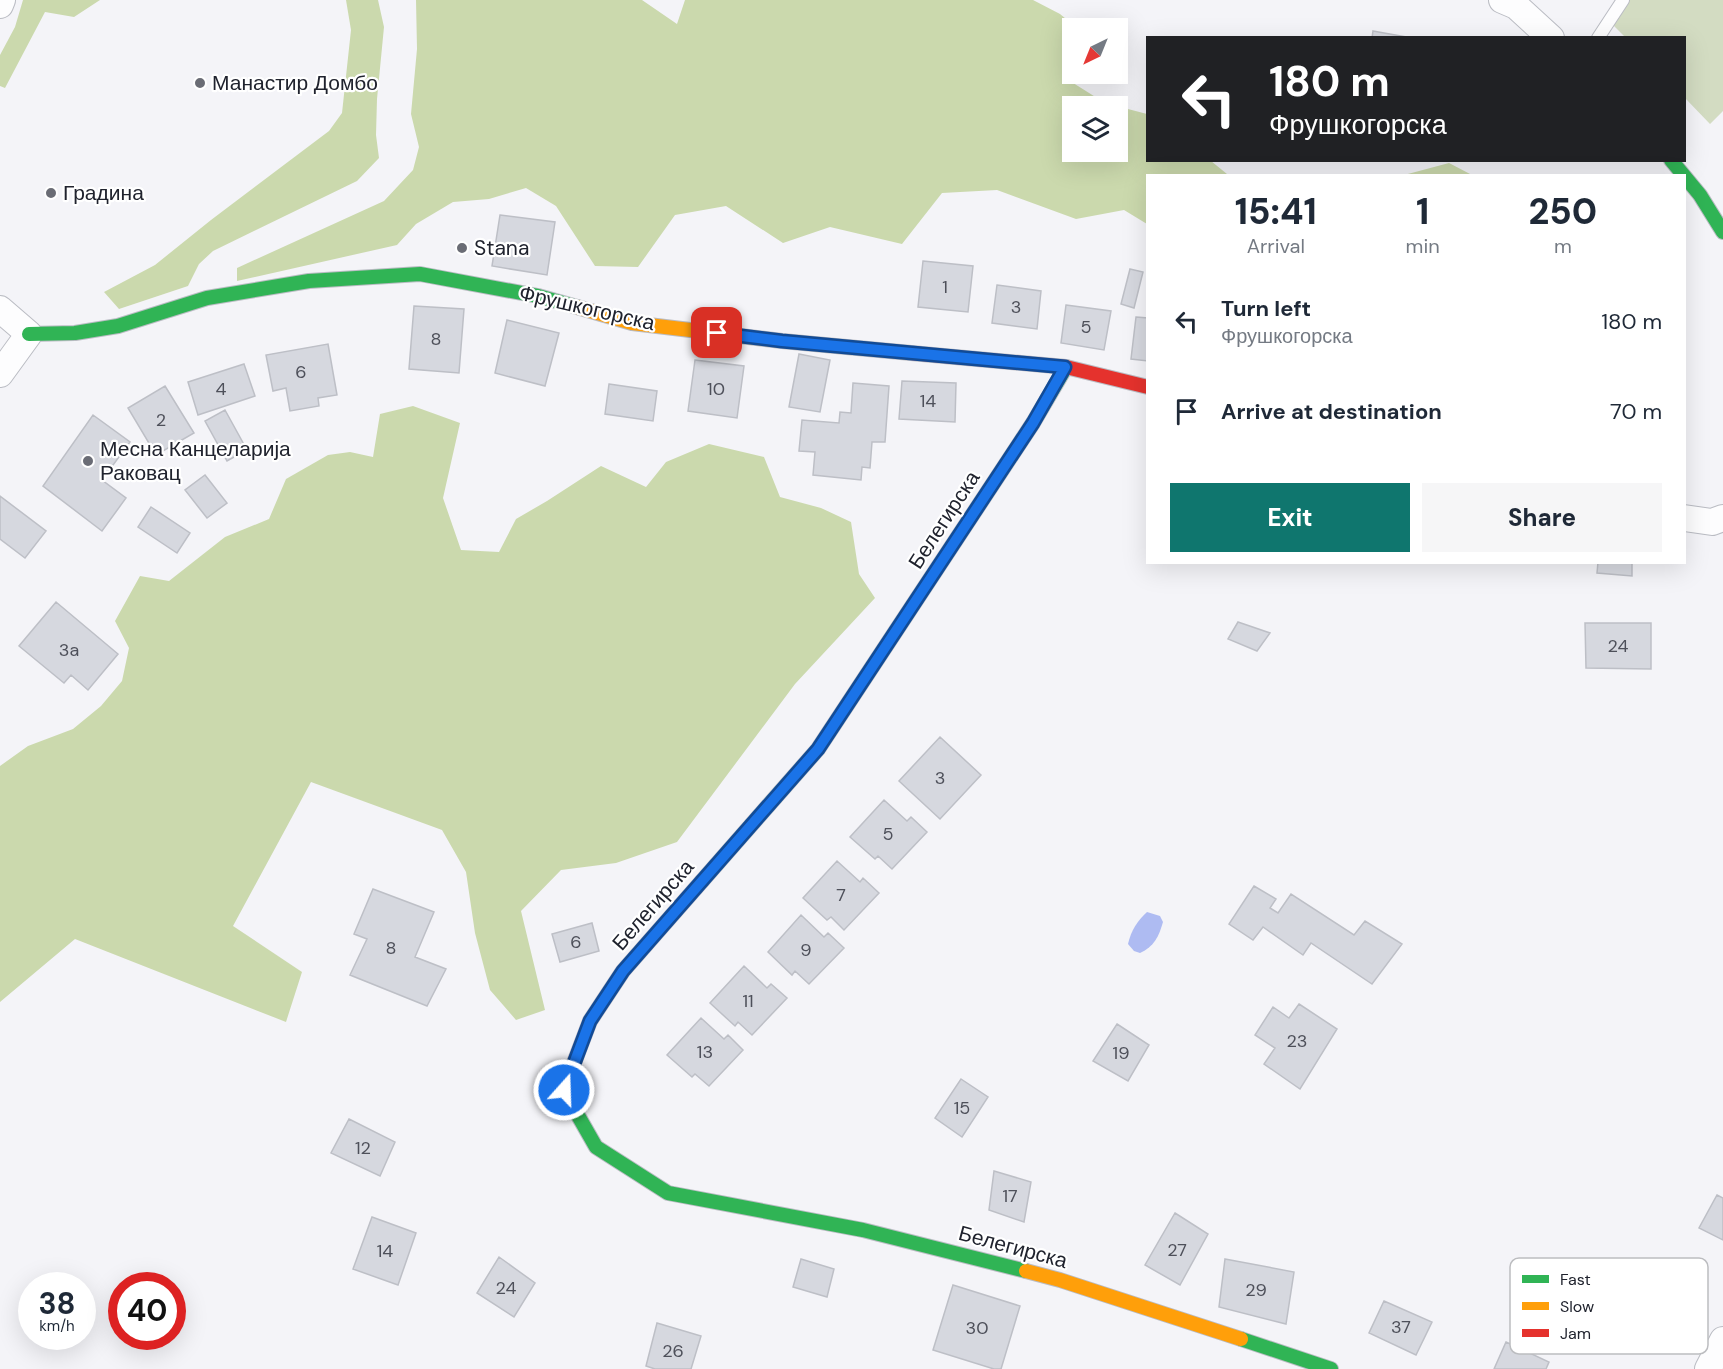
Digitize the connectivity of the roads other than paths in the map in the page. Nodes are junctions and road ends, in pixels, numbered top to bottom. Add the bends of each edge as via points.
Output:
1 (2, 0) edge
2 (1623, 0) edge
3 (1512, 2) edge
4 (0, 5) edge
5 (1549, 36) edge
6 (1599, 36) edge
7 (1673, 162) edge
8 (1682, 174) edge
9 (1686, 179) edge
10 (1723, 232) edge
11 (0, 309) edge
12 (29, 334) junction
13 (1065, 367) junction
14 (0, 374) edge
15 (1146, 387) edge
16 (1686, 518) edge
17 (1723, 518) edge
18 (1723, 1340) edge
19 (1331, 1369) edge
20 (1708, 1369) edge

1 - 4 street
2 - 6 lane
3 - 5 street
7 - 8 street
9 - 10 street
11 - 12 street
12 - 13 street, Фрушкогорска via 118,327 207,298 309,281 420,274 538,296 632,322 782,341
12 - 14 street
13 - 15 street, Фрушкогорска
13 - 19 street, Белегирска via 1033,423 818,749 623,971 590,1021 564,1090 596,1147 668,1193 863,1230 1060,1280
16 - 17 street via 1712,522
18 - 20 street

